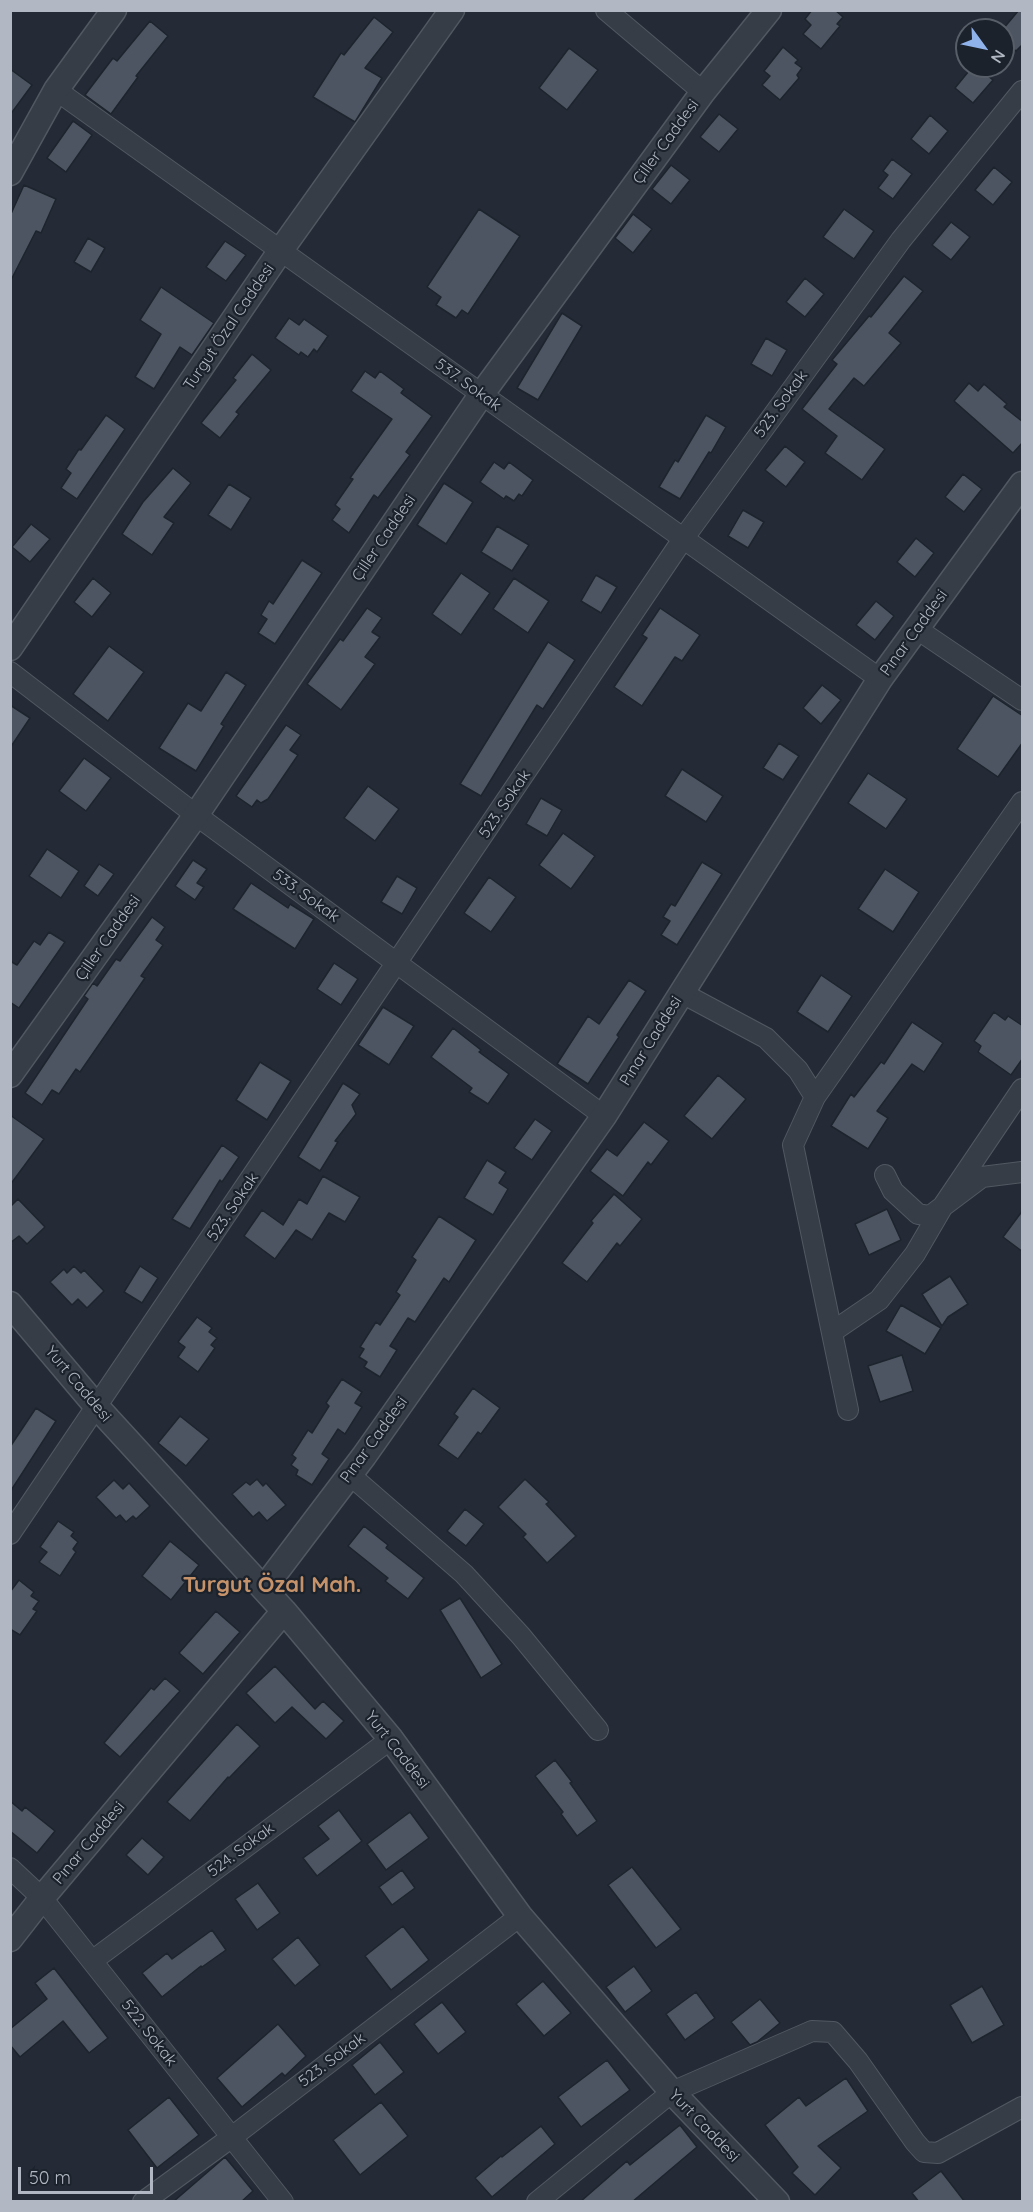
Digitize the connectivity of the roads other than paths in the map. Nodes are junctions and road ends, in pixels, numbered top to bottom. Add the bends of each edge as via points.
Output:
1 (114, 10) edge
2 (452, 10) edge
3 (606, 10) edge
4 (769, 10) edge
5 (56, 90) junction
6 (703, 92) junction
7 (1023, 92) edge
8 (10, 173) edge
9 (281, 250) junction
10 (481, 395) junction
11 (1023, 484) edge
12 (683, 539) junction
13 (917, 629) junction
14 (10, 648) edge
15 (10, 672) edge
16 (880, 679) junction
17 (1023, 700) edge
18 (1023, 802) edge
19 (196, 815) junction
20 (397, 963) junction
21 (682, 993) junction
22 (10, 1075) edge
23 (1023, 1089) edge
24 (815, 1097) junction
25 (604, 1116) junction
26 (1023, 1172) edge
27 (885, 1175) dead end
28 (943, 1206) junction
29 (10, 1304) edge
30 (832, 1332) junction
31 (97, 1407) junction
32 (849, 1410) dead end
33 (350, 1475) junction
34 (10, 1534) edge
35 (264, 1588) junction
36 (284, 1611) junction
37 (598, 1730) dead end
38 (391, 1739) junction
39 (10, 1868) edge
40 (42, 1898) junction
41 (520, 1916) junction
42 (10, 1939) edge
43 (92, 1961) junction
44 (672, 2092) junction
45 (1023, 2107) edge
46 (232, 2137) junction
47 (142, 2202) edge
48 (283, 2202) edge
49 (537, 2202) edge
50 (777, 2202) edge

1 - 5 street
2 - 9 street, Turgut Özal Caddesi
3 - 6 street
4 - 6 street, Çiller Caddesi
5 - 8 street
5 - 9 street, 537. Sokak
6 - 10 street, Çiller Caddesi
7 - 12 street, 523. Sokak via 901,240
9 - 10 street, 537. Sokak
9 - 14 street, Turgut Özal Caddesi
10 - 12 street, 537. Sokak
10 - 19 street, Çiller Caddesi
11 - 13 street, Pınar Caddesi
12 - 16 street, 537. Sokak
12 - 20 street, 523. Sokak
13 - 16 street, Pınar Caddesi
13 - 17 street
15 - 19 street, 533. Sokak
16 - 21 street, Pınar Caddesi
18 - 24 street
19 - 20 street, 533. Sokak
19 - 22 street, Çiller Caddesi
20 - 25 street, 533. Sokak
20 - 31 street, 523. Sokak
21 - 24 street via 766,1038 798,1070
21 - 25 street, Pınar Caddesi
23 - 28 street
24 - 30 street via 793,1145
25 - 33 street, Pınar Caddesi
26 - 28 street via 982,1177
27 - 28 street via 893,1191 918,1214 930,1216
28 - 30 street via 915,1254 879,1300
29 - 31 street, Yurt Caddesi
30 - 32 street
31 - 34 street, 523. Sokak
31 - 35 street, Yurt Caddesi
33 - 35 street, Pınar Caddesi
33 - 37 street via 464,1574
35 - 36 street, Yurt Caddesi
36 - 38 street, Yurt Caddesi
36 - 40 street, Pınar Caddesi
38 - 41 street, Yurt Caddesi
38 - 43 street, 524. Sokak
39 - 40 street, 522. Sokak
40 - 42 street, Pınar Caddesi
40 - 43 street, 522. Sokak
41 - 44 street, Yurt Caddesi
41 - 46 street, 523. Sokak
43 - 46 street, 522. Sokak
44 - 45 street via 812,2031 833,2032 924,2152 938,2153
44 - 49 street
44 - 50 street, Yurt Caddesi
46 - 47 street, 523. Sokak
46 - 48 street, 522. Sokak

